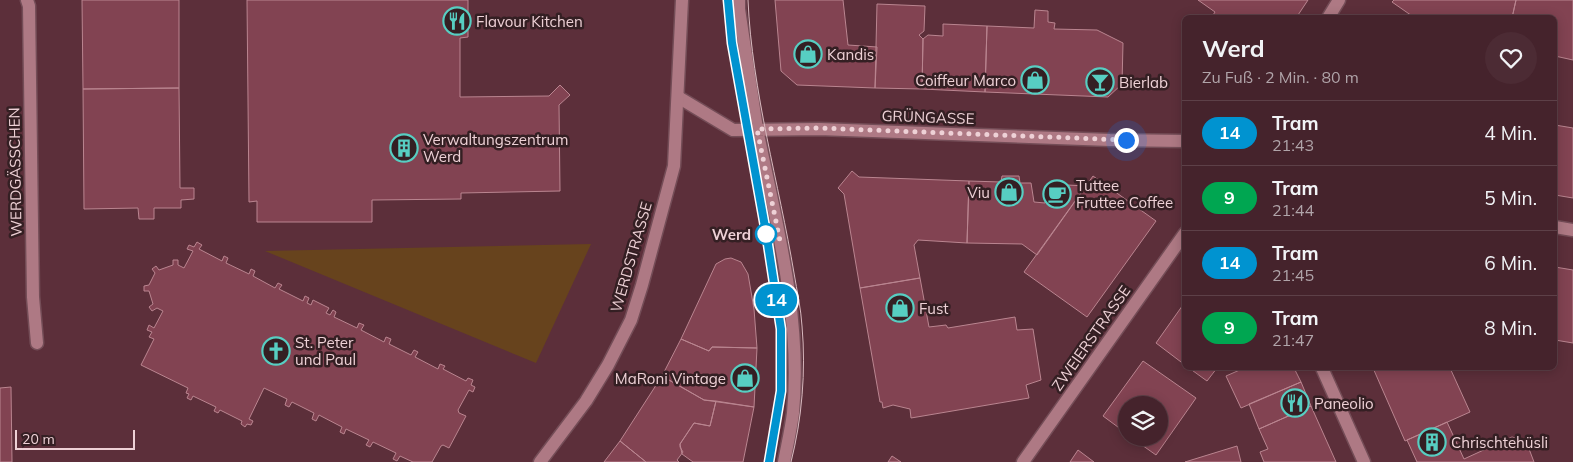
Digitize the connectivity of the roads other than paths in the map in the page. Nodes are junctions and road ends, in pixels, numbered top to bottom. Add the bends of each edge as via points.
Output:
1 (27, 0) edge
2 (682, 0) edge
3 (739, 0) edge
4 (1339, 0) edge
5 (1330, 15) edge
6 (678, 97) junction
7 (757, 129) junction
8 (1182, 142) edge
9 (1557, 227) edge
10 (1573, 230) edge
11 (1182, 237) edge
12 (37, 343) dead end
13 (1323, 370) edge
14 (540, 462) edge
15 (784, 462) edge
16 (1023, 462) edge
17 (1364, 462) edge

1 - 12 street, WERDGÄSSCHEN via 33,297
2 - 6 street, WERDSTRASSE
3 - 7 street
4 - 5 street
6 - 7 street, GRÜNGASSE via 733,130
6 - 14 street, WERDSTRASSE via 674,166 631,320 586,401
7 - 8 street, GRÜNGASSE via 819,128
7 - 15 street via 788,278 795,362 793,414
9 - 10 street
11 - 16 street, ZWEIERSTRASSE
13 - 17 street

